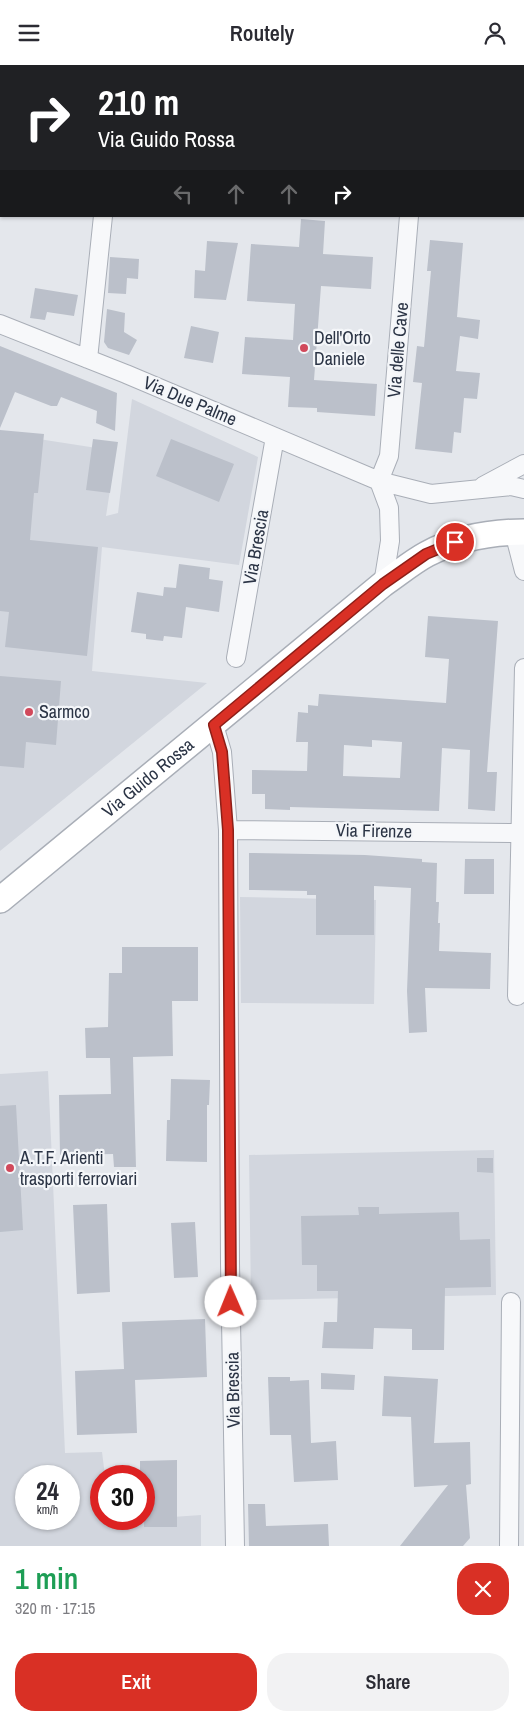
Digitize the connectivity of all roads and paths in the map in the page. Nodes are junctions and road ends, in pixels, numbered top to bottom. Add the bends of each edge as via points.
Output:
1 (103, 217) edge
2 (409, 217) edge
3 (0, 324) edge
4 (88, 359) junction
5 (275, 437) junction
6 (524, 464) edge
7 (379, 481) junction
8 (524, 489) edge
9 (473, 491) junction
10 (515, 529) edge
11 (524, 571) edge
12 (383, 584) junction
13 (236, 658) dead end
14 (524, 668) edge
15 (214, 725) junction
16 (228, 830) junction
17 (519, 833) junction
18 (0, 900) edge
19 (517, 996) dead end
20 (511, 1302) dead end
21 (235, 1546) edge
22 (509, 1546) edge

1 - 4 street
2 - 7 street, Via delle Cave via 390,456
3 - 4 street, Via Due Palme
4 - 5 street, Via Due Palme
5 - 7 street, Via Due Palme
5 - 13 street, Via Brescia
6 - 9 street, Via Due Palme
7 - 9 street, Via Due Palme via 431,494
7 - 12 street via 389,508 390,541
8 - 9 street, Via Due Palme via 511,486
10 - 11 street
10 - 12 street, Via Guido Rossa via 442,547 426,554
12 - 15 street, Via Guido Rossa
14 - 17 street
15 - 16 street, Via Brescia via 222,752
15 - 18 street, Via Guido Rossa
16 - 17 street, Via Firenze
16 - 21 street, Via Brescia
17 - 19 street
20 - 22 street

